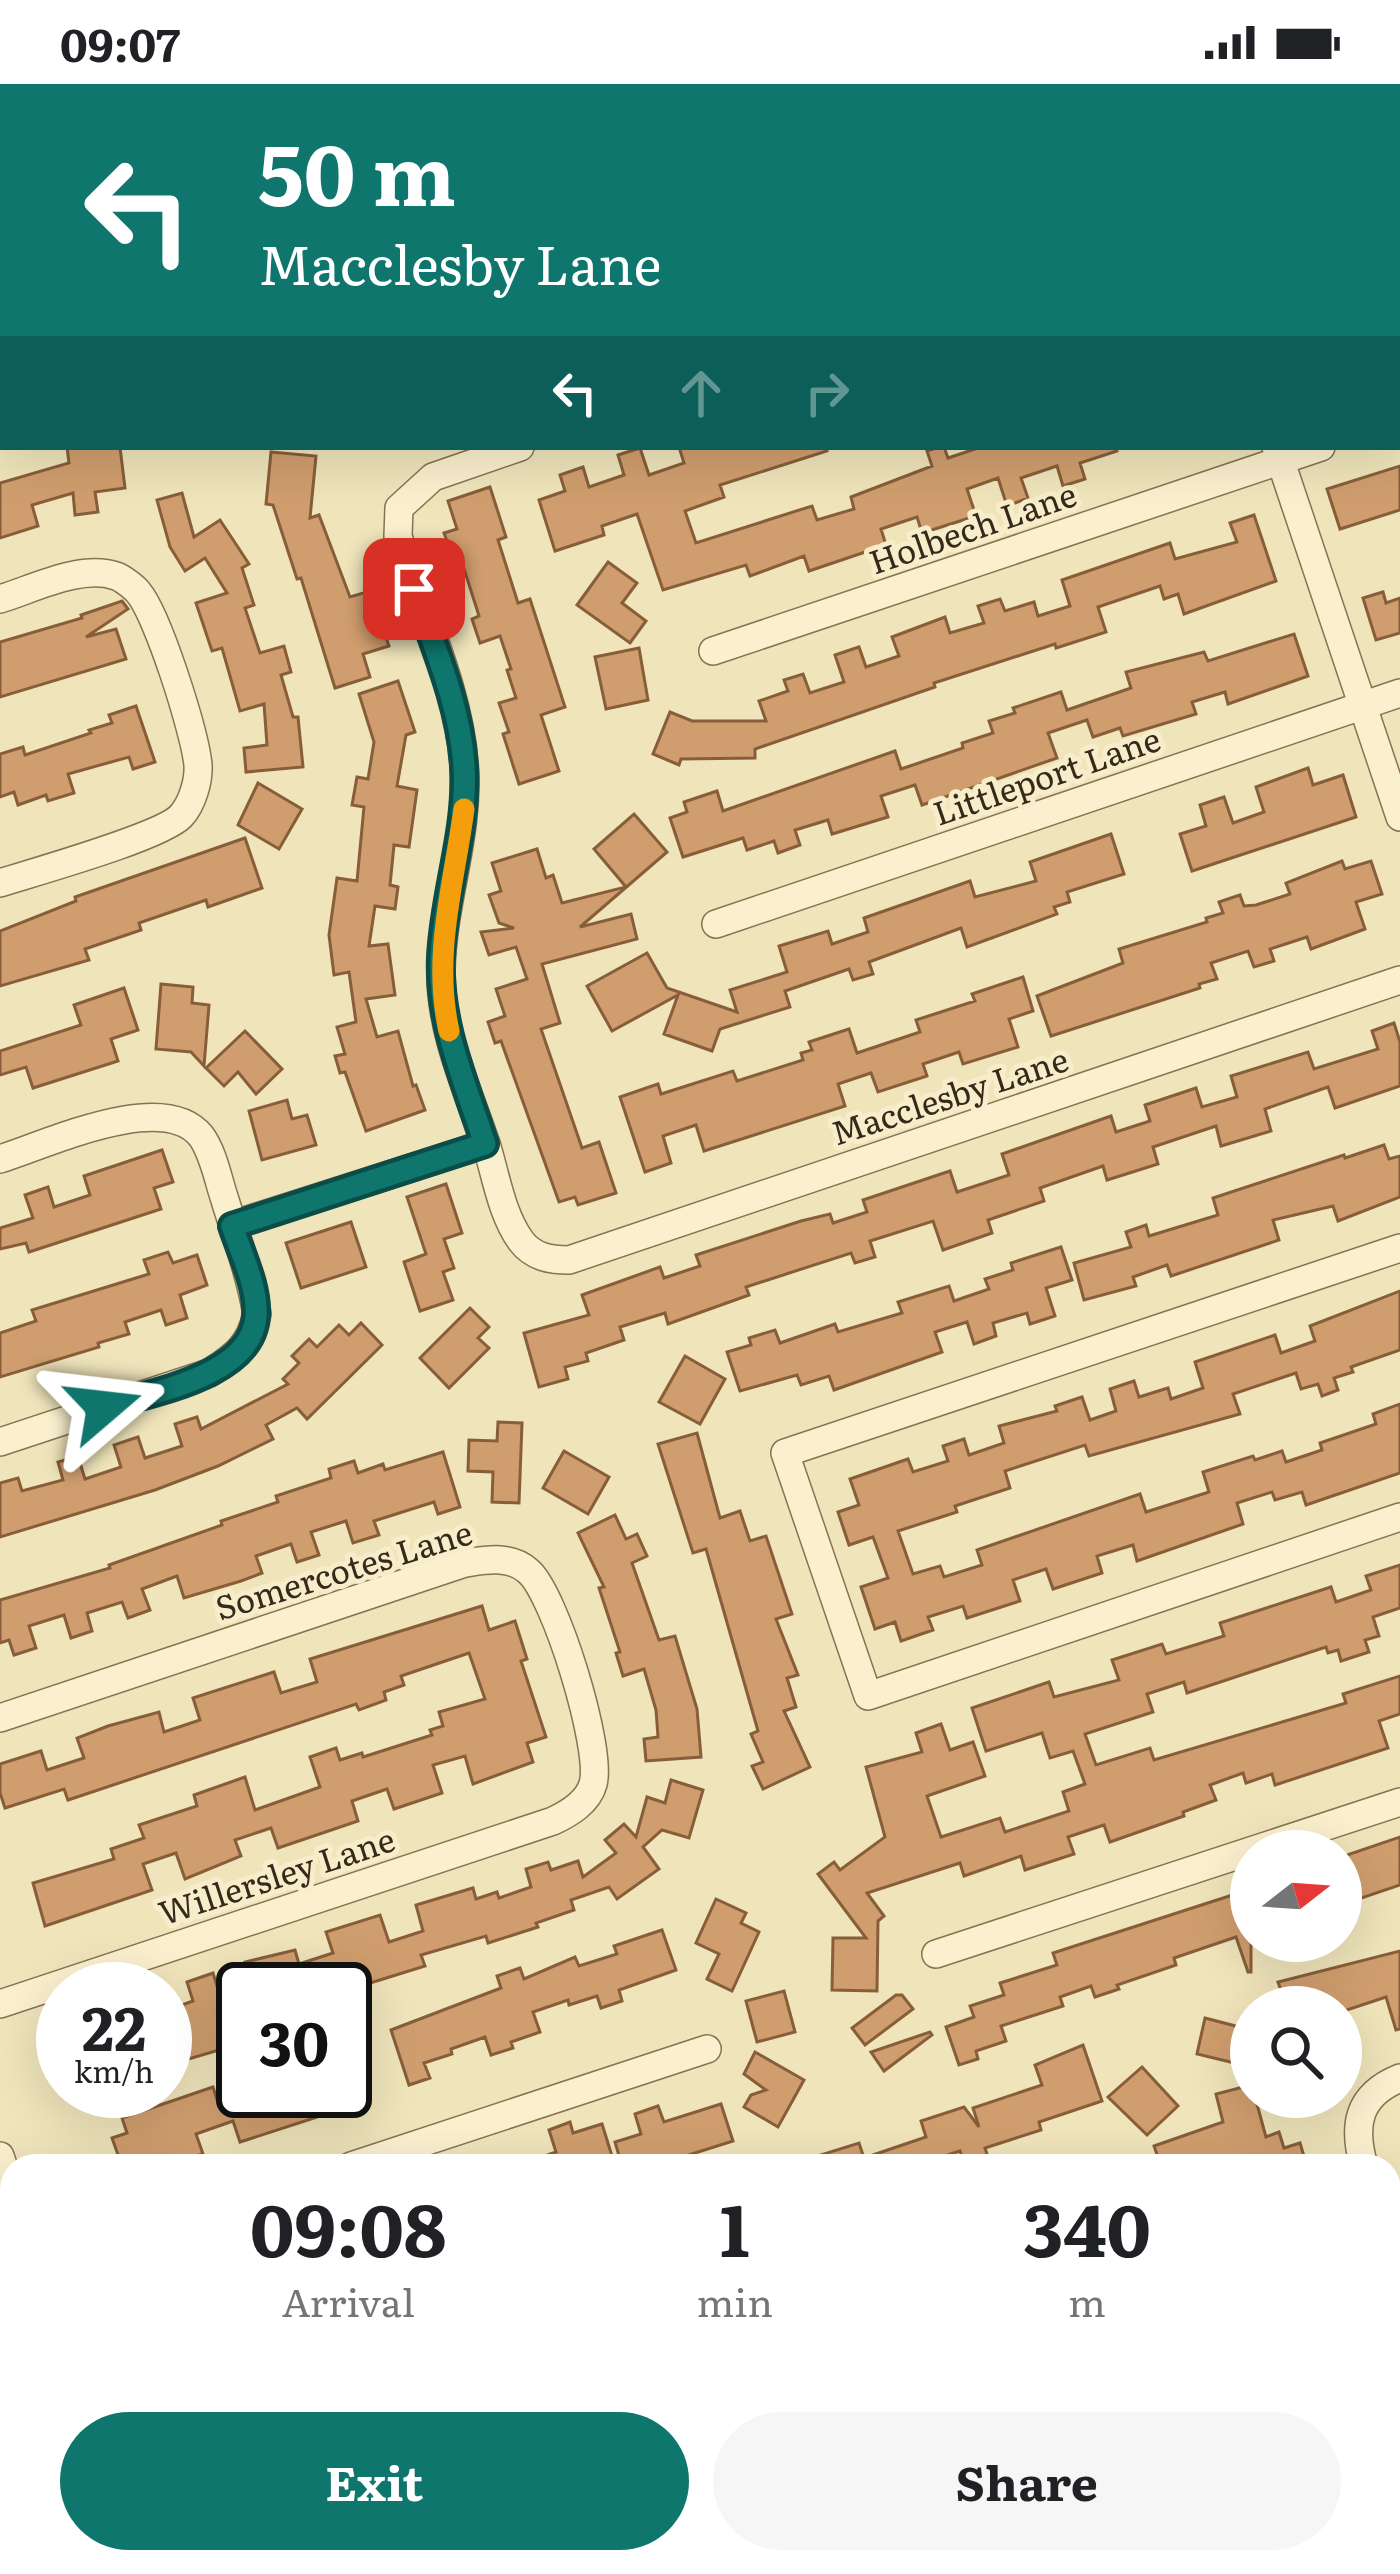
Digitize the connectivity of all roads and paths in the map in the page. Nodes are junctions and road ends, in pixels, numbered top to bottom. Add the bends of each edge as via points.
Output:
1 (511, 450) edge
2 (1278, 454) edge
3 (0, 599) edge
4 (713, 651) dead end
5 (1400, 693) edge
6 (1361, 705) junction
7 (1400, 817) edge
8 (0, 884) edge
9 (716, 924) dead end
10 (1400, 980) edge
11 (485, 1144) junction
12 (0, 1160) edge
13 (232, 1226) junction
14 (1400, 1248) edge
15 (0, 1442) edge
16 (1400, 1517) edge
17 (0, 1718) edge
18 (1400, 1802) edge
19 (574, 1810) joint
20 (936, 1954) dead end
21 (0, 2004) edge
22 (707, 2049) dead end
23 (1400, 2078) edge
24 (388, 2154) edge
25 (1361, 2154) edge

1 - 11 street via 434,477 399,508 398,521 461,739 464,810 441,978 454,1052
2 - 4 street, Holbech Lane
2 - 6 street
3 - 8 street via 90,574 117,576 137,590 198,768 180,816 152,833
5 - 6 street, Littleport Lane
6 - 7 street
6 - 9 street, Littleport Lane
10 - 11 street, Macclesby Lane via 569,1260 547,1260 523,1244
11 - 13 street
12 - 13 street via 117,1122 180,1119 202,1137
13 - 15 street via 256,1314 238,1354 193,1380
14 - 16 street via 784,1454 868,1696
17 - 19 street, Somercotes Lane via 498,1558 527,1569 546,1596 592,1732 592,1789
18 - 20 street
19 - 21 street, Willersley Lane
22 - 24 street
23 - 25 street via 1358,2114

